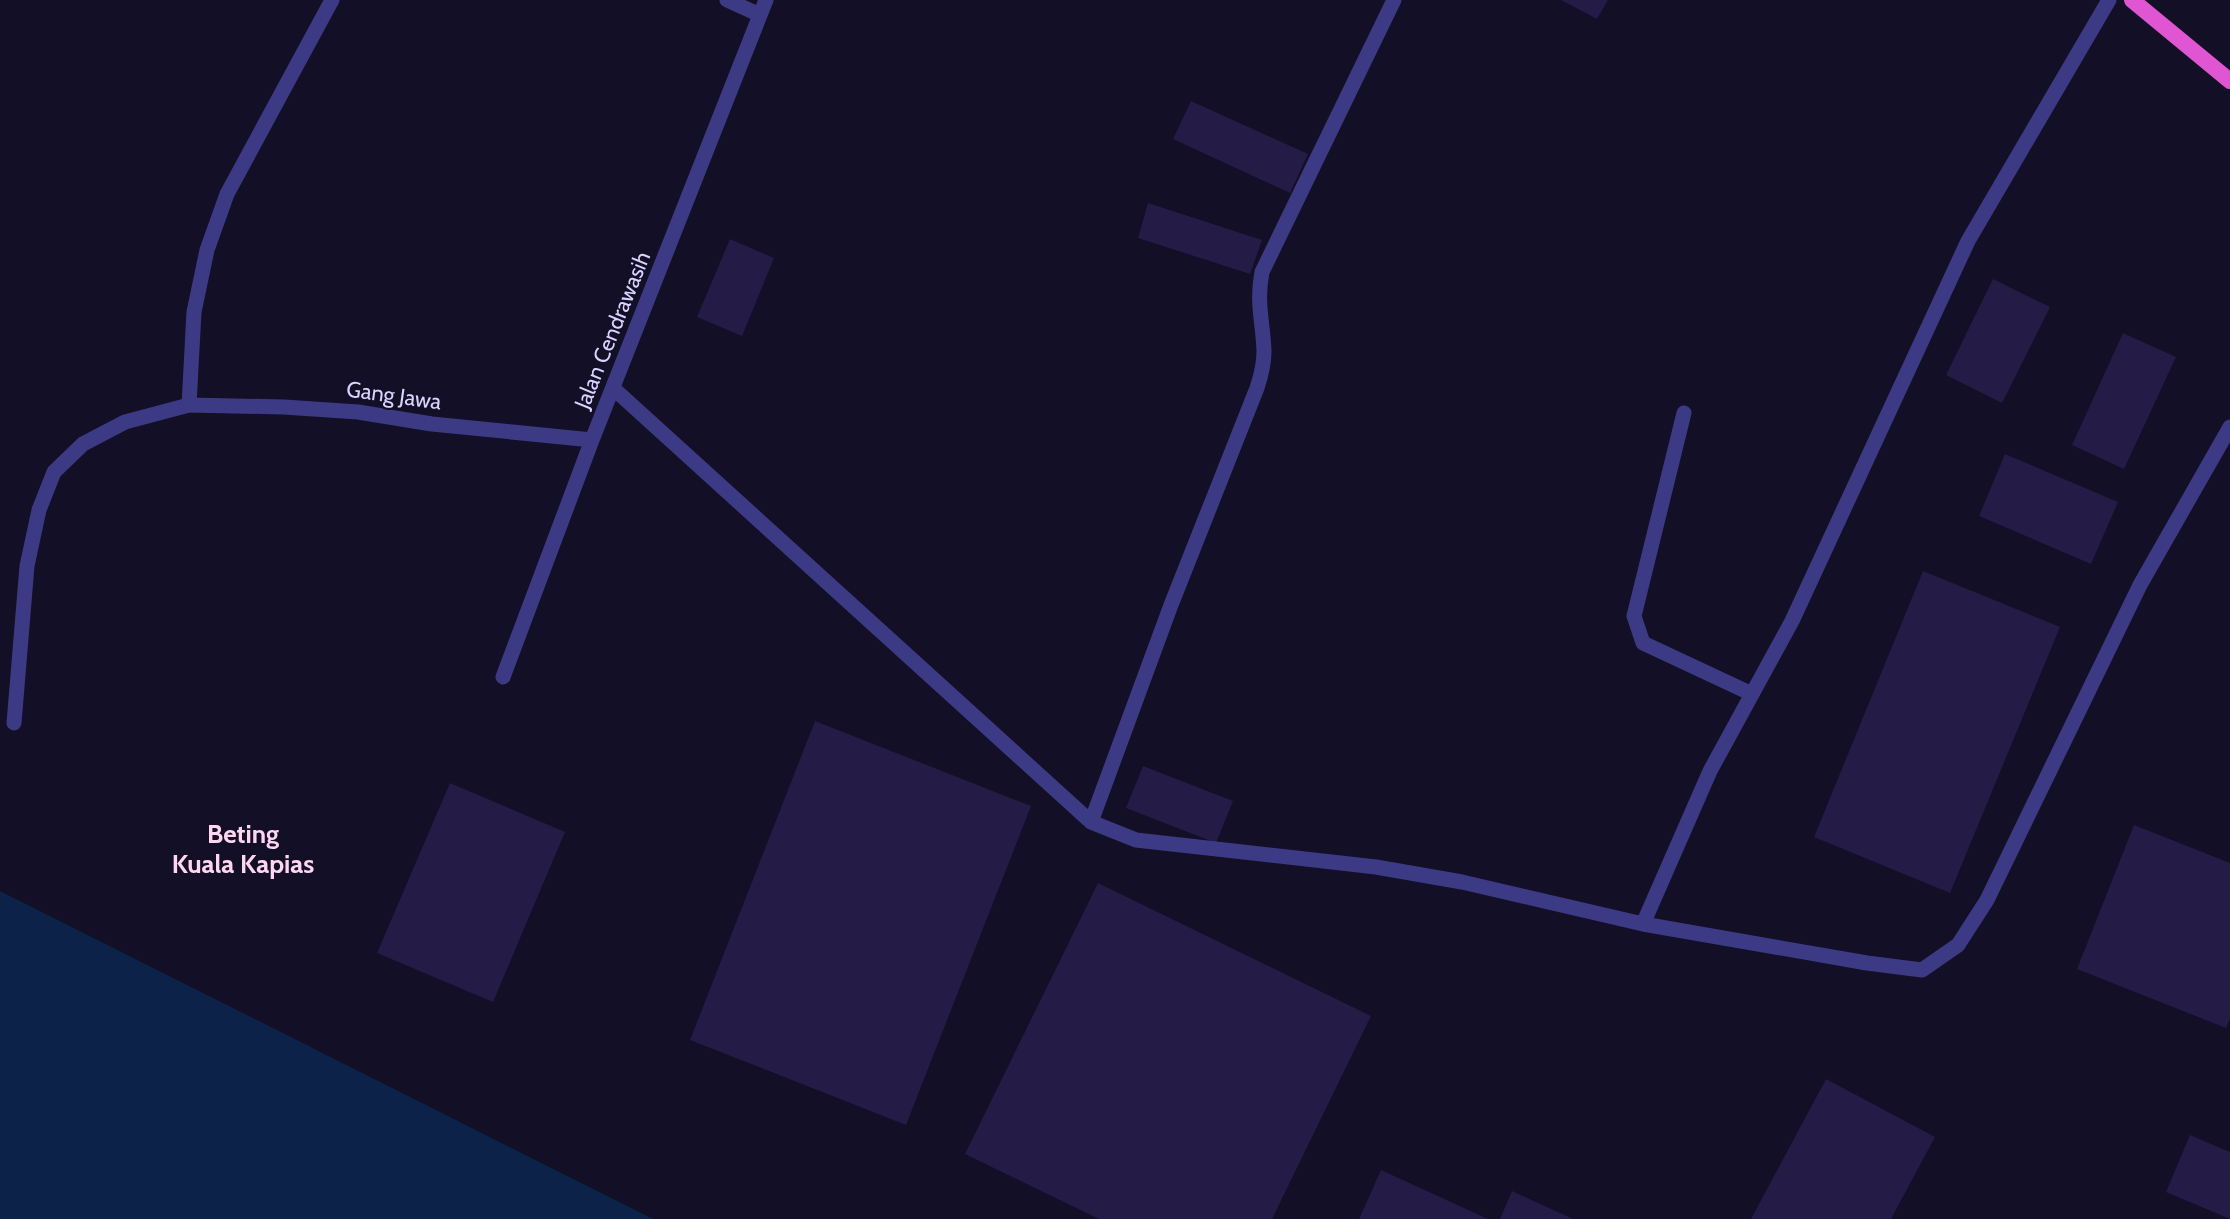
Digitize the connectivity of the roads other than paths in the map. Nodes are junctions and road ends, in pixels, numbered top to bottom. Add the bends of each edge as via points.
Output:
1 (332, 0) edge
2 (727, 0) edge
3 (766, 0) edge
4 (1394, 0) edge
5 (2109, 0) edge
6 (2132, 0) edge
7 (760, 15) junction
8 (2230, 81) edge
9 (613, 388) junction
10 (189, 405) junction
11 (1684, 413) dead end
12 (2230, 427) edge
13 (592, 440) junction
14 (502, 677) dead end
15 (1752, 694) junction
16 (14, 723) dead end
17 (1091, 822) junction
18 (1643, 924) junction

1 - 10 street via 227,194 207,250 194,312
2 - 7 street
3 - 7 street, Jalan Cendrawasih
4 - 17 street via 1262,272 1258,293 1263,369
5 - 15 street via 1968,242 1792,621
6 - 8 highway
7 - 9 street, Jalan Cendrawasih
9 - 13 street, Jalan Cendrawasih
9 - 17 street
10 - 13 street, Gang Jawa via 358,412 432,424
10 - 16 street, Gang Jawa via 125,422 83,444 54,472 39,510 27,566
11 - 15 street via 1634,616 1643,643
12 - 18 street via 2140,585 1987,900 1958,945 1922,970
13 - 14 street, Jalan Cendrawasih
15 - 18 street via 1710,771
17 - 18 street via 1136,840 1376,867 1462,882

